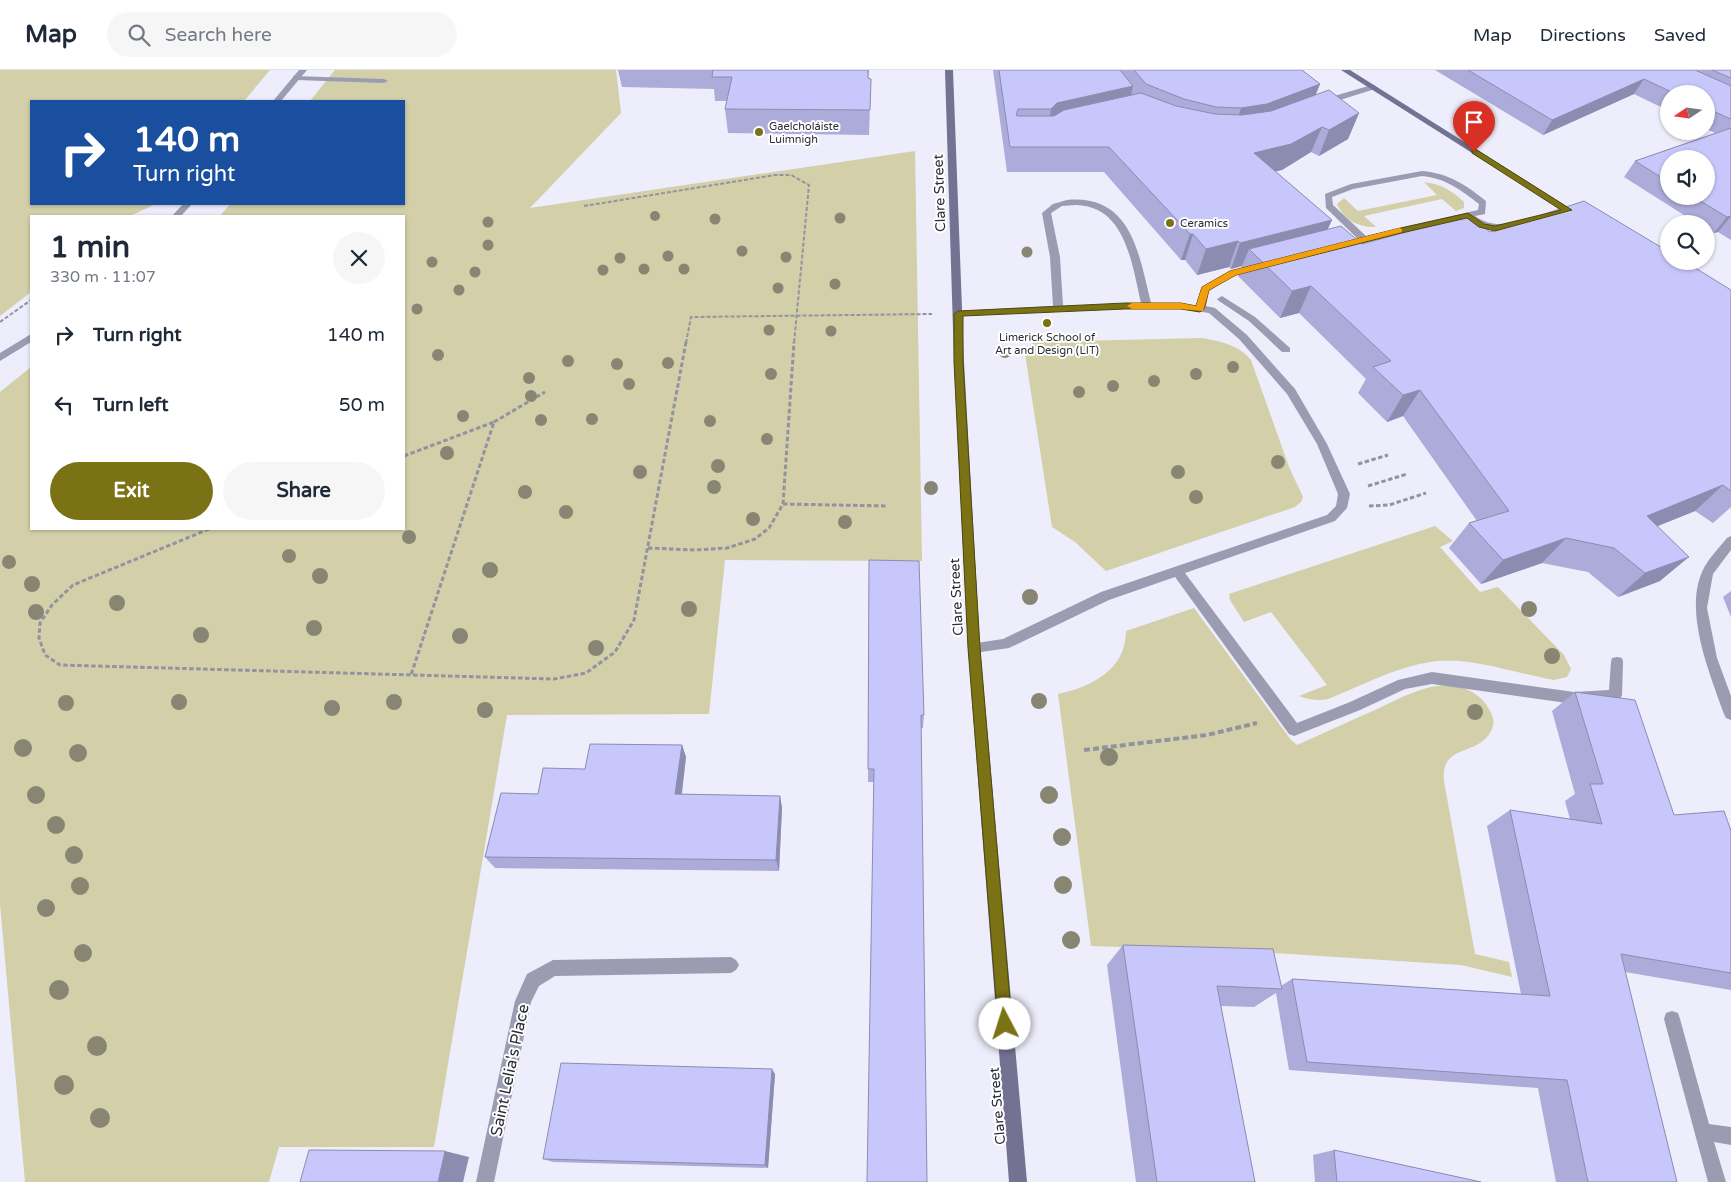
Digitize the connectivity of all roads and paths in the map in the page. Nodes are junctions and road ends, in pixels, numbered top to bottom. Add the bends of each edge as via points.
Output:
1 (303, 70) edge
2 (949, 70) edge
3 (1345, 70) edge
4 (296, 78) junction
5 (384, 81) dead end
6 (1372, 87) junction
7 (278, 100) edge
8 (1315, 112) edge
9 (187, 205) edge
10 (584, 206) dead end
11 (177, 215) edge
12 (1468, 216) junction
13 (1534, 219) edge
14 (1584, 220) edge
15 (1335, 235) edge
16 (1365, 240) junction
17 (1346, 245) junction
18 (1329, 250) edge
19 (1269, 265) edge
20 (1222, 299) dead end
21 (30, 301) edge
22 (1147, 306) junction
23 (1058, 309) junction
24 (1200, 309) junction
25 (958, 314) junction
26 (796, 316) junction
27 (0, 322) edge
28 (30, 338) edge
29 (1286, 350) dead end
30 (0, 358) edge
31 (545, 392) dead end
32 (494, 422) junction
33 (1388, 455) dead end
34 (405, 456) edge
35 (1353, 466) dead end
36 (1406, 474) dead end
37 (1370, 485) dead end
38 (1426, 494) dead end
39 (783, 504) junction
40 (1389, 505) dead end
41 (888, 506) dead end
42 (206, 530) edge
43 (1731, 541) edge
44 (648, 548) junction
45 (1177, 571) junction
46 (974, 648) junction
47 (1617, 662) dead end
48 (411, 675) junction
49 (1731, 714) edge
50 (1284, 716) junction
51 (1084, 750) dead end
52 (731, 965) dead end
53 (1672, 1019) dead end
54 (1703, 1131) junction
55 (1731, 1136) edge
56 (484, 1182) edge
57 (1018, 1182) edge
58 (1717, 1182) edge

1 - 4 street
2 - 25 main road, Clare Street
3 - 6 main road
4 - 5 street
4 - 7 street
6 - 8 street via 1337,98
6 - 14 main road via 1564,211
9 - 11 street
10 - 26 path via 791,175 808,185
12 - 13 street via 1482,226 1495,229
12 - 16 street
12 - 16 street via 1482,212 1484,203 1448,178 1428,172 1338,190 1328,196 1329,206
15 - 17 street
16 - 17 street
17 - 18 street
19 - 24 street via 1233,273 1217,281 1205,289
20 - 29 street
21 - 27 path
22 - 23 street
22 - 23 street via 1131,244 1114,219 1099,205 1084,201 1053,205 1046,213
22 - 24 street
23 - 25 street
24 - 45 street via 1212,310 1243,337 1291,392 1322,444 1344,494 1341,508 1331,518
25 - 26 path
25 - 46 main road, Clare Street
26 - 39 path
26 - 44 path via 692,317
28 - 30 street
31 - 32 path
32 - 34 path
32 - 48 path
33 - 35 path
36 - 37 path
38 - 40 path
39 - 41 path
39 - 44 path via 768,530 753,541 731,549
42 - 48 path via 73,585 40,622 38,638 45,655 60,665
43 - 49 street via 1707,573 1701,608 1711,658
44 - 48 path via 634,620 615,652 586,673 554,679
45 - 46 street via 1105,596 1005,644
45 - 50 street
46 - 57 main road, Clare Street
47 - 50 street via 1615,695 1574,698 1529,694 1432,678 1403,684 1294,730
50 - 51 path via 1207,735
52 - 56 street, Saint Lelia's Place via 553,968 533,980 523,1001
53 - 54 street
54 - 55 street
54 - 58 street

